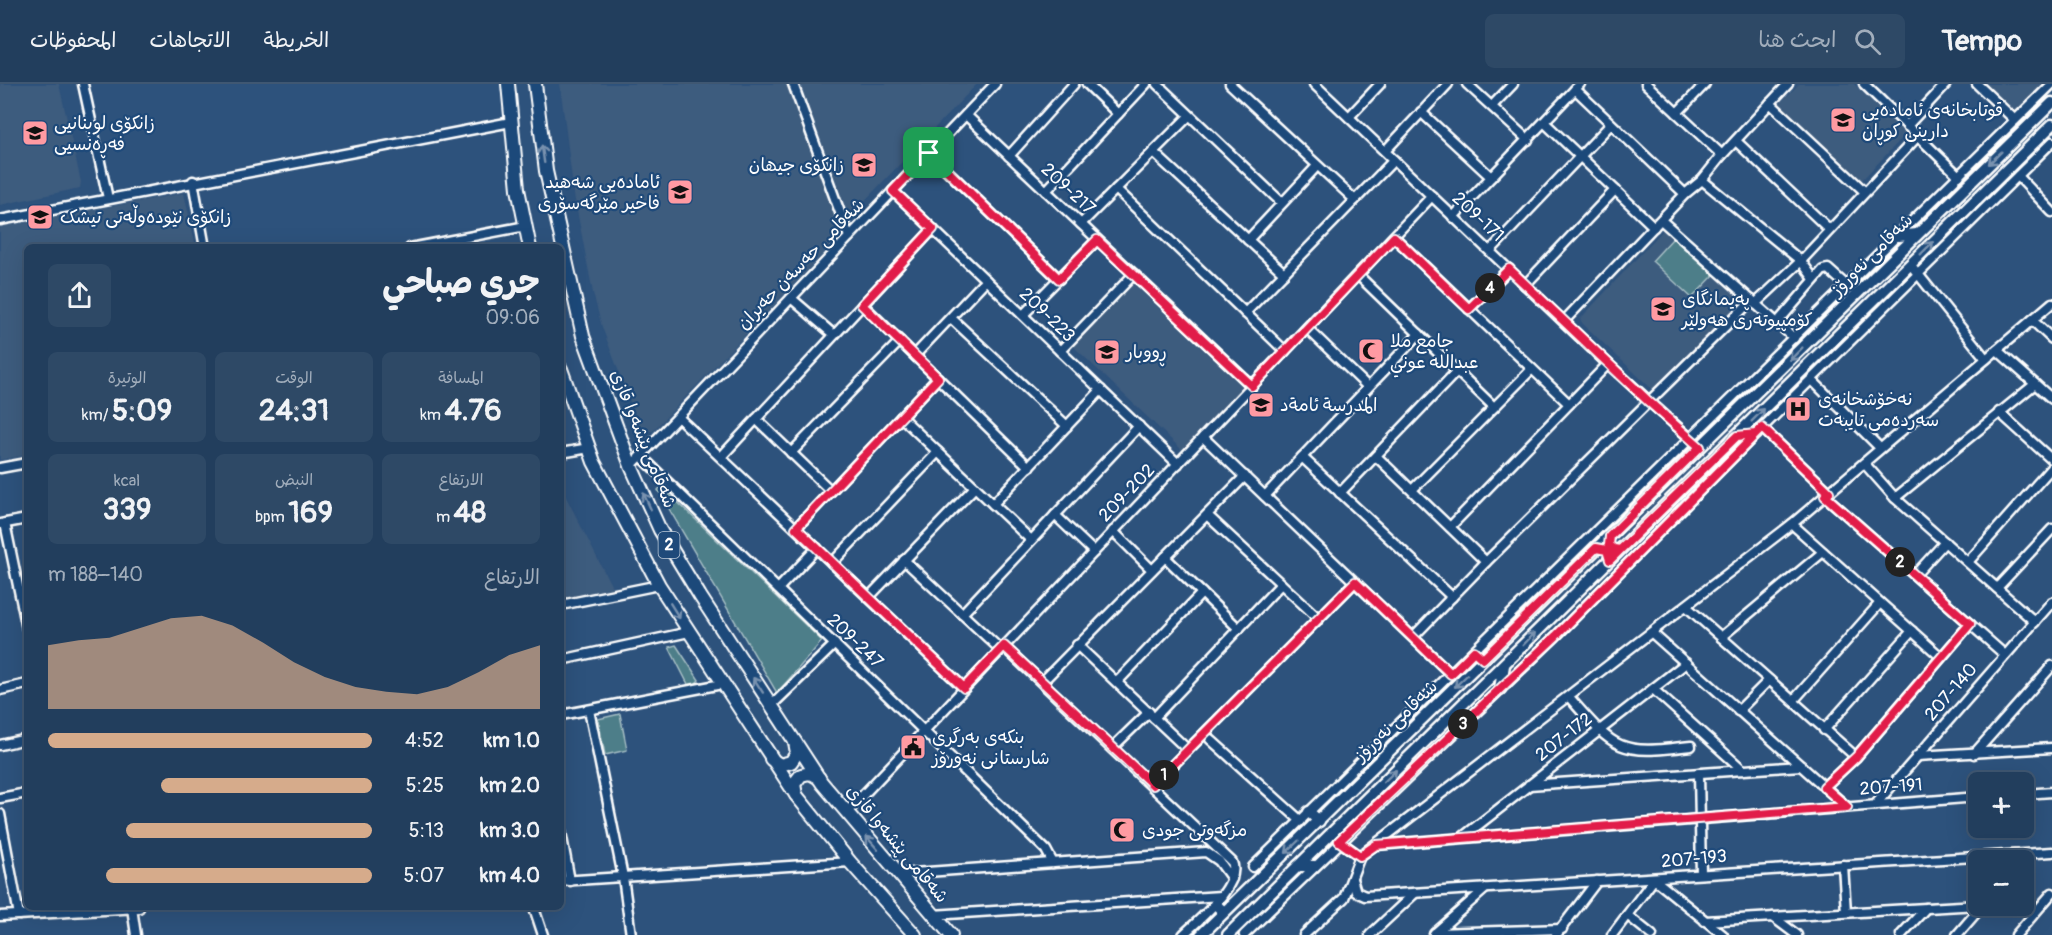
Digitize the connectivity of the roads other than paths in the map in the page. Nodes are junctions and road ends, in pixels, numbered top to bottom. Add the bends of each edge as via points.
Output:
1 (83, 84) edge
2 (508, 84) edge
3 (535, 84) edge
4 (793, 84) edge
5 (995, 84) edge
6 (1074, 84) edge
7 (1087, 84) edge
8 (1146, 84) edge
9 (1157, 84) edge
10 (1230, 84) edge
11 (1314, 84) edge
12 (1380, 84) edge
13 (1448, 84) edge
14 (1467, 84) edge
15 (1513, 84) edge
16 (1646, 84) edge
17 (1705, 84) edge
18 (1788, 84) edge
19 (1864, 84) edge
20 (1946, 84) edge
21 (1978, 84) edge
22 (2052, 84) edge
23 (1577, 87) edge
24 (1770, 103) junction
25 (2052, 103) edge
26 (1492, 106) junction
27 (1421, 112) junction
28 (1677, 113) junction
29 (2022, 113) junction
30 (1118, 114) junction
31 (966, 115) junction
32 (1189, 116) junction
33 (1349, 117) junction
34 (2015, 120) junction
35 (511, 122) junction
36 (1544, 122) junction
37 (2031, 123) junction
38 (1611, 124) junction
39 (2052, 125) edge
40 (1908, 126) junction
41 (1918, 136) junction
42 (1528, 140) junction
43 (1736, 141) junction
44 (2052, 142) edge
45 (1384, 151) junction
46 (1153, 152) junction
47 (929, 153) junction
48 (1722, 155) junction
49 (1009, 156) junction
50 (1581, 156) junction
51 (1394, 160) junction
52 (1317, 166) junction
53 (1959, 176) junction
54 (2018, 176) junction
55 (1491, 177) junction
56 (1702, 180) junction
57 (193, 182) junction
58 (1116, 189) junction
59 (1615, 190) junction
60 (893, 191) junction
61 (1046, 191) junction
62 (1864, 191) junction
63 (107, 194) junction
64 (1685, 194) junction
65 (1432, 196) junction
66 (1355, 200) junction
67 (1281, 202) junction
68 (2052, 212) edge
69 (0, 214) edge
70 (1454, 216) junction
71 (0, 220) edge
72 (1661, 220) junction
73 (1081, 224) junction
74 (1654, 227) junction
75 (933, 229) junction
76 (1828, 229) junction
77 (559, 232) junction
78 (1917, 233) junction
79 (1899, 236) junction
80 (849, 237) junction
81 (1394, 237) junction
82 (529, 239) edge
83 (1097, 240) junction
84 (1248, 240) junction
85 (205, 244) edge
86 (463, 244) edge
87 (557, 244) edge
88 (561, 244) edge
89 (1490, 251) junction
90 (1801, 261) junction
91 (1910, 264) junction
92 (1509, 269) junction
93 (564, 270) edge
94 (1284, 273) junction
95 (1134, 274) junction
96 (1358, 275) junction
97 (1919, 275) junction
98 (1059, 279) junction
99 (1814, 279) junction
100 (987, 280) junction
101 (1525, 285) junction
102 (1847, 286) junction
103 (791, 298) junction
104 (1753, 302) junction
105 (2052, 303) edge
106 (862, 305) junction
107 (1469, 309) junction
108 (1245, 313) junction
109 (1023, 315) junction
110 (951, 318) junction
111 (2032, 320) junction
112 (1564, 321) junction
113 (1777, 323) junction
114 (1307, 328) junction
115 (1419, 334) junction
116 (834, 335) junction
117 (1794, 338) junction
118 (2052, 339) edge
119 (900, 341) junction
120 (1997, 350) junction
121 (1060, 351) junction
122 (1285, 351) junction
123 (915, 356) junction
124 (1986, 359) junction
125 (1608, 364) junction
126 (1532, 369) junction
127 (1457, 371) junction
128 (564, 377) edge
129 (938, 378) junction
130 (1812, 380) junction
131 (2035, 384) junction
132 (1252, 386) junction
133 (1368, 387) junction
134 (1101, 390) junction
135 (2052, 399) edge
136 (1648, 401) junction
137 (1569, 404) junction
138 (1494, 407) junction
139 (1999, 412) junction
140 (678, 417) junction
141 (901, 417) junction
142 (756, 419) junction
143 (1067, 426) junction
144 (1139, 426) junction
145 (1759, 431) junction
146 (1737, 436) junction
147 (1203, 437) junction
148 (1691, 439) junction
149 (1700, 447) junction
150 (590, 448) junction
151 (1880, 448) junction
152 (564, 452) edge
153 (938, 452) junction
154 (791, 453) junction
155 (641, 456) junction
156 (1376, 456) junction
157 (720, 457) junction
158 (1302, 457) junction
159 (2052, 460) edge
160 (1864, 463) junction
161 (24, 464) edge
162 (1178, 464) junction
163 (631, 466) junction
164 (1029, 467) junction
165 (2052, 467) edge
166 (0, 468) edge
167 (1245, 476) junction
168 (975, 487) junction
169 (831, 490) junction
170 (1412, 490) junction
171 (1340, 493) junction
172 (1827, 494) junction
173 (1265, 496) junction
174 (1895, 498) junction
175 (993, 504) junction
176 (1055, 515) junction
177 (1207, 515) junction
178 (24, 520) edge
179 (2, 524) edge
180 (1792, 524) junction
181 (1450, 527) junction
182 (796, 528) junction
183 (2052, 528) edge
184 (1113, 531) junction
185 (1610, 536) junction
186 (1031, 540) junction
187 (1945, 542) junction
188 (817, 548) junction
189 (1596, 548) junction
190 (1620, 550) junction
191 (1094, 552) junction
192 (1823, 552) junction
193 (1165, 557) junction
194 (904, 560) junction
195 (1610, 560) junction
196 (1486, 562) junction
197 (1968, 562) junction
198 (832, 563) junction
199 (1152, 570) junction
200 (1915, 575) junction
201 (1355, 582) junction
202 (1281, 584) junction
203 (658, 585) junction
204 (1997, 588) junction
205 (778, 589) junction
206 (1202, 593) junction
207 (869, 597) junction
208 (1452, 597) junction
209 (2052, 602) edge
210 (1880, 603) junction
211 (564, 604) edge
212 (1686, 606) junction
213 (962, 614) junction
214 (24, 616) edge
215 (1319, 619) junction
216 (2035, 622) junction
217 (1970, 624) junction
218 (1239, 629) junction
219 (1912, 631) junction
220 (689, 632) junction
221 (1652, 633) junction
222 (1721, 637) junction
223 (1413, 638) junction
224 (835, 644) junction
225 (1077, 645) junction
226 (1002, 648) junction
227 (1474, 651) junction
228 (2005, 655) junction
229 (1941, 657) junction
230 (564, 659) edge
231 (1483, 659) junction
232 (1686, 663) junction
233 (1504, 665) junction
234 (2052, 666) edge
235 (1451, 674) junction
236 (1769, 680) junction
237 (1042, 682) junction
238 (1116, 682) junction
239 (722, 684) junction
240 (24, 685) edge
241 (964, 688) junction
242 (1653, 688) junction
243 (1500, 689) junction
244 (0, 690) edge
245 (1569, 697) junction
246 (1793, 701) junction
247 (771, 706) junction
248 (589, 710) junction
249 (1738, 711) junction
250 (564, 714) edge
251 (1152, 715) junction
252 (1824, 729) junction
253 (924, 731) junction
254 (1599, 731) junction
255 (1210, 739) dead end
256 (24, 740) edge
257 (794, 740) junction
258 (0, 745) edge
259 (1691, 746) dead end
260 (1113, 747) junction
261 (2052, 748) edge
262 (1188, 750) junction
263 (1974, 754) junction
264 (1917, 756) junction
265 (1856, 757) junction
266 (770, 758) junction
267 (1801, 766) junction
268 (1743, 770) junction
269 (1699, 773) junction
270 (819, 779) junction
271 (1153, 785) junction
272 (1529, 785) junction
273 (1824, 787) junction
274 (2052, 792) edge
275 (2034, 793) edge
276 (24, 794) edge
277 (796, 795) junction
278 (0, 798) edge
279 (1968, 798) edge
280 (1875, 805) junction
281 (1847, 807) junction
282 (1309, 812) junction
283 (846, 813) junction
284 (0, 814) edge
285 (1701, 818) junction
286 (1300, 821) junction
287 (1318, 821) junction
288 (1463, 837) junction
289 (1339, 841) junction
290 (1376, 845) junction
291 (2052, 852) edge
292 (2034, 854) edge
293 (1360, 856) junction
294 (1968, 858) edge
295 (564, 861) edge
296 (850, 862) junction
297 (1053, 863) junction
298 (1843, 865) junction
299 (1298, 866) junction
300 (1314, 866) junction
301 (1252, 867) dead end
302 (899, 874) junction
303 (1701, 874) junction
304 (1352, 876) junction
305 (623, 878) junction
306 (1232, 879) junction
307 (1654, 879) junction
308 (566, 881) edge
309 (1597, 881) junction
310 (1485, 888) junction
311 (1415, 893) junction
312 (2052, 893) edge
313 (1218, 900) junction
314 (2049, 904) edge
315 (1968, 906) edge
316 (1926, 908) junction
317 (72, 910) edge
318 (128, 910) edge
319 (535, 910) edge
320 (1224, 912) junction
321 (1846, 912) junction
322 (19, 915) junction
323 (933, 915) junction
324 (1627, 915) junction
325 (0, 916) edge
326 (1773, 916) junction
327 (1972, 916) edge
328 (1705, 921) junction
329 (1508, 932) edge
330 (1559, 932) edge
331 (1434, 934) edge
332 (2018, 934) edge
333 (136, 935) edge
334 (543, 935) edge
335 (631, 935) edge
336 (915, 935) edge
337 (951, 935) edge
338 (1183, 935) edge
339 (1201, 935) edge
340 (1228, 935) edge
341 (1244, 935) edge
342 (1304, 935) edge
343 (1370, 935) edge
344 (1612, 935) edge
345 (1652, 935) edge
346 (1723, 935) edge
347 (1797, 935) edge
348 (1901, 935) edge
349 (1957, 935) edge

1 - 63 street
2 - 35 highway
77 -> 3 highway, شەقامی پێشەوا قازی / 2 via 546,171
4 - 80 street
5 - 31 street, شەقامی حەسەن حەیران
6 - 49 street
7 - 30 street
8 - 30 street
9 - 32 street
10 - 52 street
11 - 33 street, 209-171
12 - 33 street
13 - 27 street
14 - 26 street
15 - 26 street
16 - 28 street
17 - 28 street
18 - 24 street
19 - 40 street
20 - 40 street
21 - 34 street
22 - 29 street
23 - 36 street
23 - 38 street
24 - 43 street
24 - 62 street
25 - 37 main road, شەقامی نەورۆز
26 - 42 street
27 - 45 street
27 - 55 street
28 - 48 street
29 - 34 street
29 - 37 street
30 - 61 street
31 - 47 street, شەقامی حەسەن حەیران
31 - 49 street, 209-217
32 - 46 street
32 - 67 street
33 - 45 street, 209-171
34 - 53 street
35 - 57 street
35 - 82 highway via 518,189
36 - 42 street
36 - 50 street
37 -> 78 main road, شەقامی نەورۆز
38 - 50 street
38 - 64 street
91 -> 39 main road, شەقامی نەورۆز
40 - 41 street
41 - 53 street
41 - 62 street
42 - 55 street
43 - 48 street
43 - 76 street
44 - 54 street
45 - 51 street, 209-171
46 - 58 street
46 - 84 street
47 - 60 street, شەقامی حەسەن حەیران
47 - 98 street
48 - 56 street
49 - 61 street, 209-217
50 - 59 street
50 - 89 street
51 - 65 street, 209-171
51 - 66 street
52 - 66 street
52 - 67 street
53 - 79 street
54 - 68 street
54 - 97 street
55 - 70 street
56 - 64 street
56 - 90 street
57 - 63 street
57 - 71 street
57 - 85 street
58 - 73 street
58 - 108 street
59 - 74 street
59 - 101 street
60 - 75 street, 209-223
60 - 80 street, شەقامی حەسەن حەیران
61 - 73 street, 209-217
62 - 76 street
63 - 69 street
64 - 72 street
65 - 70 street, 209-171
65 - 81 street, 209-202
66 - 94 street
67 - 84 street
70 - 89 street, 209-171
72 - 74 street
72 - 104 street
73 - 83 street, 209-217
74 - 112 street
75 - 100 street, 209-223
75 - 106 street
76 - 90 street
77 - 87 highway
77 - 88 highway, شەقامی پێشەوا قازی / 2
78 - 79 main road
78 -> 149 main road, شەقامی نەورۆز
79 - 102 street
80 - 103 street, شەقامی حەسەن حەیران
81 - 96 street, 209-202
81 - 107 street
82 - 86 street
83 - 95 street, 209-217
83 - 98 street
84 - 94 street
89 - 92 street, 209-171
90 - 99 street
90 - 104 street
91 - 97 street
146 -> 91 main road, شەقامی نەورۆز
92 - 101 street, 209-171
92 - 107 street
93 - 163 highway, شەقامی پێشەوا قازی / 2 via 583,336
94 - 108 street
95 - 121 street
95 - 132 street, 209-217
96 - 114 street, 209-202
96 - 115 street
97 - 124 street
97 - 130 street
98 - 109 street
99 - 102 street via 1828,269
99 - 113 street
100 - 109 street, 209-223
100 - 110 street
101 - 112 street, 209-171
102 - 117 street
103 - 116 street
103 - 140 street, شەقامی حەسەن حەیران
104 - 113 street
104 - 136 street
105 - 111 street
106 - 116 street
106 - 119 street
107 - 126 street
108 - 122 street
109 - 121 street, 209-223
110 - 123 street
110 - 143 street
111 - 118 street
111 - 120 street
112 - 125 street, 209-171
113 - 117 street
114 - 122 street, 209-202
114 - 133 street
115 - 127 street
115 - 133 street
116 - 142 street
117 - 148 street
119 - 123 street
119 - 154 street
120 - 124 street
120 - 131 street
121 - 134 street, 209-223
122 - 132 street, 209-202
123 - 129 street
124 - 151 street
125 - 136 street, 209-171
125 - 137 street
126 - 137 street
126 - 138 street
127 - 138 street
127 - 156 street
128 - 150 highway, 2
129 - 141 street
129 - 164 street
130 - 145 street
130 - 151 street
131 - 135 street
131 - 139 street
132 - 147 street, 209-202
133 - 158 street
134 - 143 street
134 - 144 street, 209-223
136 - 148 street, 209-171
136 - 196 street
137 - 181 street
138 - 170 street
139 - 159 street
139 - 174 street
140 - 155 street, شەقامی حەسەن حەیران
140 - 157 street
141 - 153 street
141 - 169 street
142 - 154 street
142 - 157 street
143 - 164 street
144 - 162 street, 209-223
144 - 176 street
145 - 146 main road
145 - 172 street
145 - 243 street
146 - 190 main road, شەقامی نەورۆز
147 - 162 street, 209-202
147 - 167 street
148 - 149 street, 209-171
148 - 227 street
149 - 185 main road, شەقامی نەورۆز
150 - 152 street
150 - 203 highway, 2
151 - 160 street
153 - 168 street
153 - 198 street
154 - 169 street
155 - 163 street, شەقامی حەسەن حەیران
155 - 205 street, 209-247
156 - 170 street
156 - 171 street
157 - 182 street
158 - 171 street
158 - 173 street
160 - 172 street
160 - 174 street
161 - 166 street
162 - 184 street, 209-202
247 -> 163 highway, شەقامی پێشەوا قازی / 2 via 660,530
164 - 175 street
165 - 197 street
167 - 173 street
167 - 177 street
168 - 175 street
168 - 194 street
169 - 182 street
170 - 181 street
171 - 208 street
172 - 180 street
172 - 200 street
173 - 201 street
174 - 187 street
175 - 186 street
176 - 186 street
176 - 191 street
177 - 193 street
177 - 202 street
178 - 179 street
179 - 214 street
180 - 192 street
180 - 212 street
181 - 196 street
182 - 188 street
183 - 204 street
184 - 191 street, 209-202
184 - 199 street
185 - 189 main road, شەقامی نەورۆز
185 - 190 main road via 1609,545
186 - 213 street
187 - 197 street
187 - 200 street
188 - 198 street
188 - 205 street
189 - 195 main road via 1607,550
189 - 231 main road, شەقامی نەورۆز
190 - 195 main road, شەقامی نەورۆز
191 - 226 street, 209-202
192 - 210 street
192 - 222 street
193 - 199 street
193 - 206 street
194 - 207 street
194 - 213 street
233 -> 195 main road, شەقامی نەورۆز
196 - 208 street
197 - 204 street
198 - 207 street
199 - 225 street
200 - 217 street
201 - 215 street
201 - 223 street
202 - 215 street
202 - 218 street
203 - 211 street
203 -> 220 highway, 2
204 - 216 street
205 - 224 street, 209-247
206 - 218 street
206 - 238 street
207 - 241 street
208 - 223 street
209 - 216 street, 207-140
210 - 219 street
210 - 246 street
212 - 221 street
212 - 222 street
213 - 226 street
215 - 262 street
216 - 228 street, 207-140
217 - 228 street
217 - 229 street
218 - 251 street
219 - 229 street
219 - 252 street
220 - 230 street
220 - 239 highway, 2
221 - 232 street
221 - 245 street
222 - 236 street
223 - 235 street
224 - 247 street
224 - 253 street, 209-247
225 - 237 street
225 - 238 street
226 - 237 street
226 - 241 street, 209-202
227 - 231 main road
227 - 235 street
228 - 264 street, 207-140
229 - 265 street
231 -> 287 main road, شەقامی نەورۆز
232 - 242 street, 207-172
232 - 249 street
233 - 243 main road
299 -> 233 main road, شەقامی نەورۆز
234 - 263 street
235 - 282 street
236 - 246 street
236 - 249 street
237 - 260 street
238 - 251 street
239 - 248 street
239 - 266 highway, 2
240 - 244 street
241 - 253 street, 209-202
242 - 254 street, 207-172
242 - 268 street
243 - 289 street
245 - 254 street
245 - 290 street
246 - 252 street
247 - 257 highway, شەقامی پێشەوا قازی / 2
248 - 250 street
248 - 305 street
249 - 267 street
251 - 260 street
251 - 262 street
252 - 265 street
253 - 283 street, 209-202
253 - 297 street, 209-247 via 1046,850
254 - 259 street via 1614,743 1641,752
254 - 272 street, 207-172
255 - 286 street
256 - 258 street
257 - 266 highway via 797,753 791,762 780,765
257 - 270 highway, شەقامی پێشەوا قازی / 2
260 - 271 street
261 - 263 street
262 - 271 street
263 - 264 street
264 - 280 street, 207-140
265 - 273 street
266 - 277 highway, 2
267 - 268 street
267 - 273 street
268 - 269 street
269 - 272 street
269 - 285 street
270 - 277 highway via 812,773 801,775 794,784
270 - 283 highway, شەقامی پێشەوا قازی / 2
271 - 306 street via 1232,862
272 - 288 street, 207-172
273 - 281 street
274 - 275 street
276 - 278 street
277 - 296 highway, 2
279 - 280 street, 207-191
280 - 281 street, 207-191
281 - 285 street, 207-191
282 - 286 street
282 - 287 main road
302 -> 283 highway, شەقامی پێشەوا قازی / 2
284 - 322 street
285 - 288 street, 207-191
285 - 303 street
286 - 301 street
287 -> 320 main road, شەقامی نەورۆز
288 - 290 street, 207-191
289 - 293 street
289 - 300 street
290 - 293 street
291 - 292 street, 207-193
293 - 304 street
294 - 298 street, 207-193
295 - 308 street
296 - 305 street
296 - 336 highway, 2
297 - 302 street
297 - 306 street via 1208,853
298 - 303 street, 207-193
298 - 321 street
299 - 300 main road
299 - 340 main road, شەقامی نەورۆز
300 - 341 street
302 - 323 highway, شەقامی پێشەوا قازی / 2
303 - 307 street, 207-193
304 - 311 street, 207-193 via 1354,889 1362,895
304 - 342 street via 1344,898
305 - 308 street
305 - 335 street
306 - 313 street
307 - 309 street, 207-193
307 - 324 street
307 - 328 street
309 - 310 street, 207-193
309 - 330 street
310 - 311 street, 207-193
310 - 331 street
311 - 343 street
312 - 314 street
313 - 320 main road
313 - 323 street
313 - 338 street
314 - 332 street
315 - 316 street
316 - 321 street
316 - 348 street
317 - 322 street
318 - 333 street
319 - 334 street
320 - 339 main road, شەقامی نەورۆز
321 - 326 street
322 - 325 street
323 - 337 highway, شەقامی پێشەوا قازی / 2
324 - 344 street
324 - 345 street
326 - 328 street
326 - 347 street
327 - 349 street
328 - 346 street
329 - 330 street
329 - 331 street

